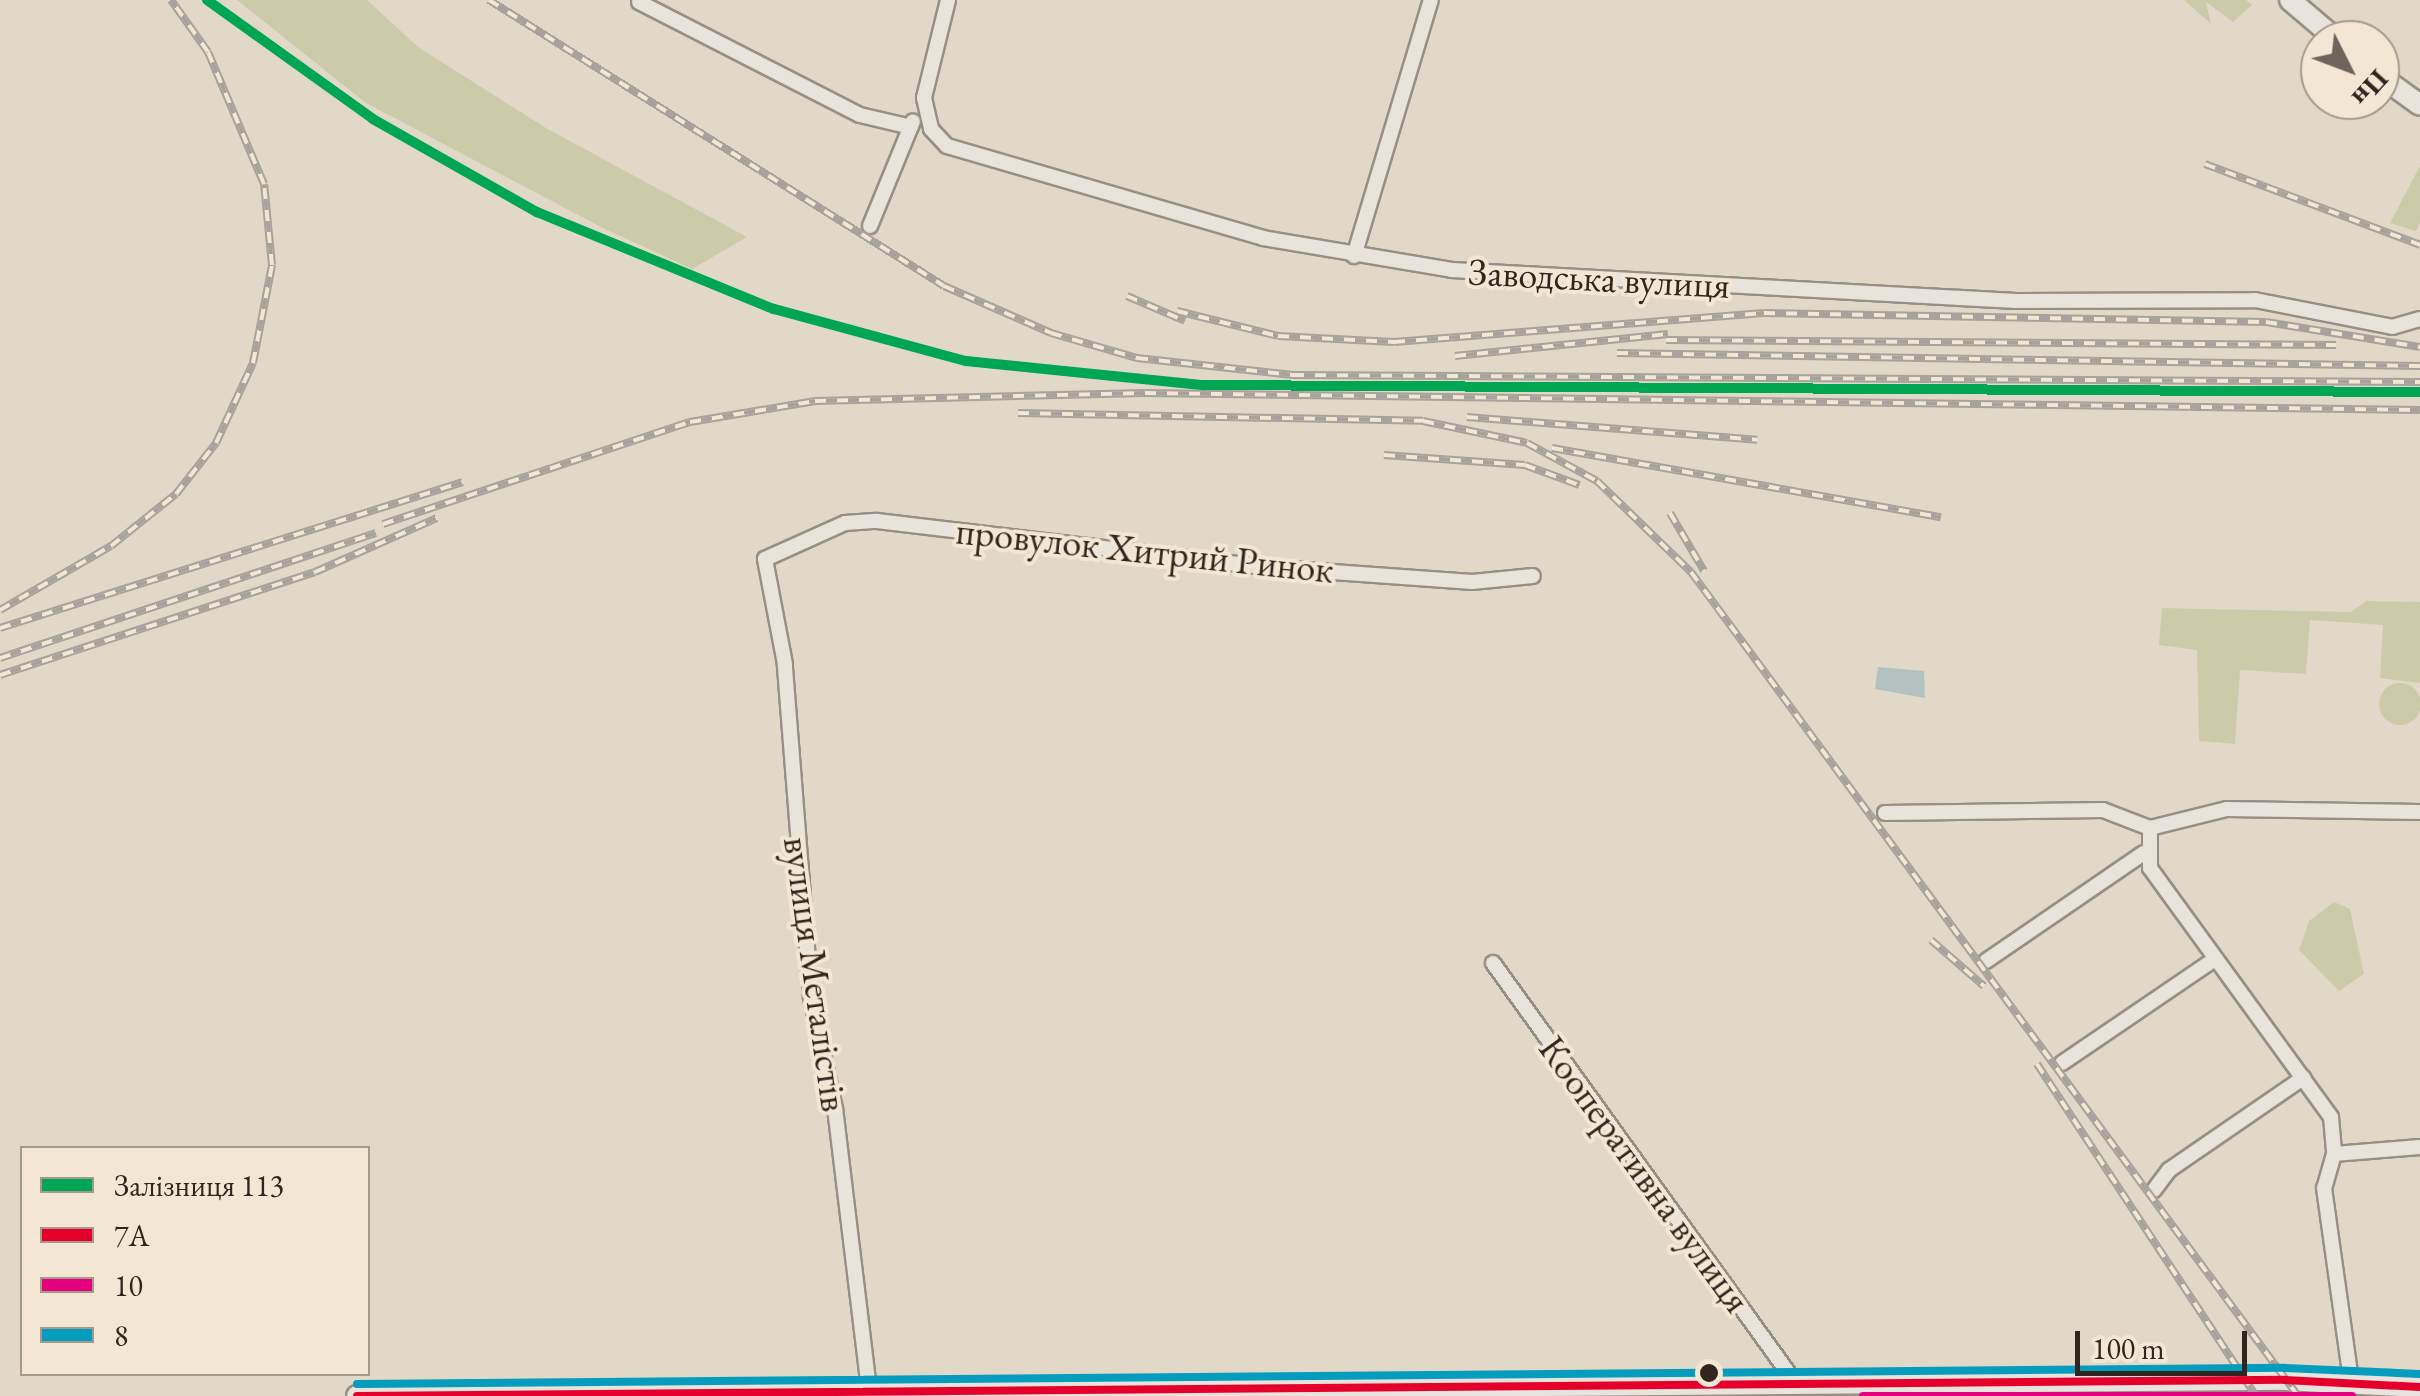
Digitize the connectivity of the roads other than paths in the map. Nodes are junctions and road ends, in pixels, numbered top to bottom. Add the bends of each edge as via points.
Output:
1 (948, 0) edge
2 (1431, 0) edge
3 (2277, 0) edge
4 (2290, 0) edge
5 (639, 2) edge
6 (2300, 20) edge
7 (2314, 20) edge
8 (926, 114) junction
9 (911, 127) junction
10 (870, 226) dead end
11 (1354, 256) junction
12 (2420, 320) edge
13 (765, 559) joint
14 (1534, 576) dead end
15 (2420, 812) edge
16 (1884, 814) dead end
17 (2150, 828) junction
18 (2144, 853) junction
19 (2215, 959) junction
20 (1986, 961) dead end
21 (1493, 963) dead end
22 (2062, 1063) dead end
23 (2303, 1078) junction
24 (2420, 1146) edge
25 (2334, 1154) junction
26 (2154, 1190) dead end
27 (2420, 1387) edge
28 (869, 1389) junction
29 (1811, 1389) edge
30 (1607, 1390) edge
31 (2349, 1390) edge
32 (357, 1396) edge

1 - 8 street via 925,83
2 - 11 street
3 - 6 main road
4 - 7 main road
5 - 9 street via 860,115
8 - 9 street
8 - 11 street, Заводська вулиця via 947,146 1014,170
9 - 10 street
11 - 12 street, Заводська вулиця via 1452,270 1980,299 2255,300 2392,327
13 - 14 street, провулок Хитрий Ринок via 845,523 877,520 1263,567 1472,582
13 - 28 street, вулиця Металістів via 784,664 812,998 835,1109
15 - 17 street via 2227,809
16 - 17 street via 2103,810
17 - 18 street
18 - 19 street
18 - 20 street
19 - 22 street
19 - 23 street
21 - 29 street, Кооперативна вулиця
23 - 25 street via 2335,1126
23 - 26 street via 2169,1170
24 - 25 street
25 - 31 street via 2324,1188
27 - 31 main road
28 - 30 main road
28 - 32 main road
29 - 30 main road
29 - 31 main road via 2285,1380

